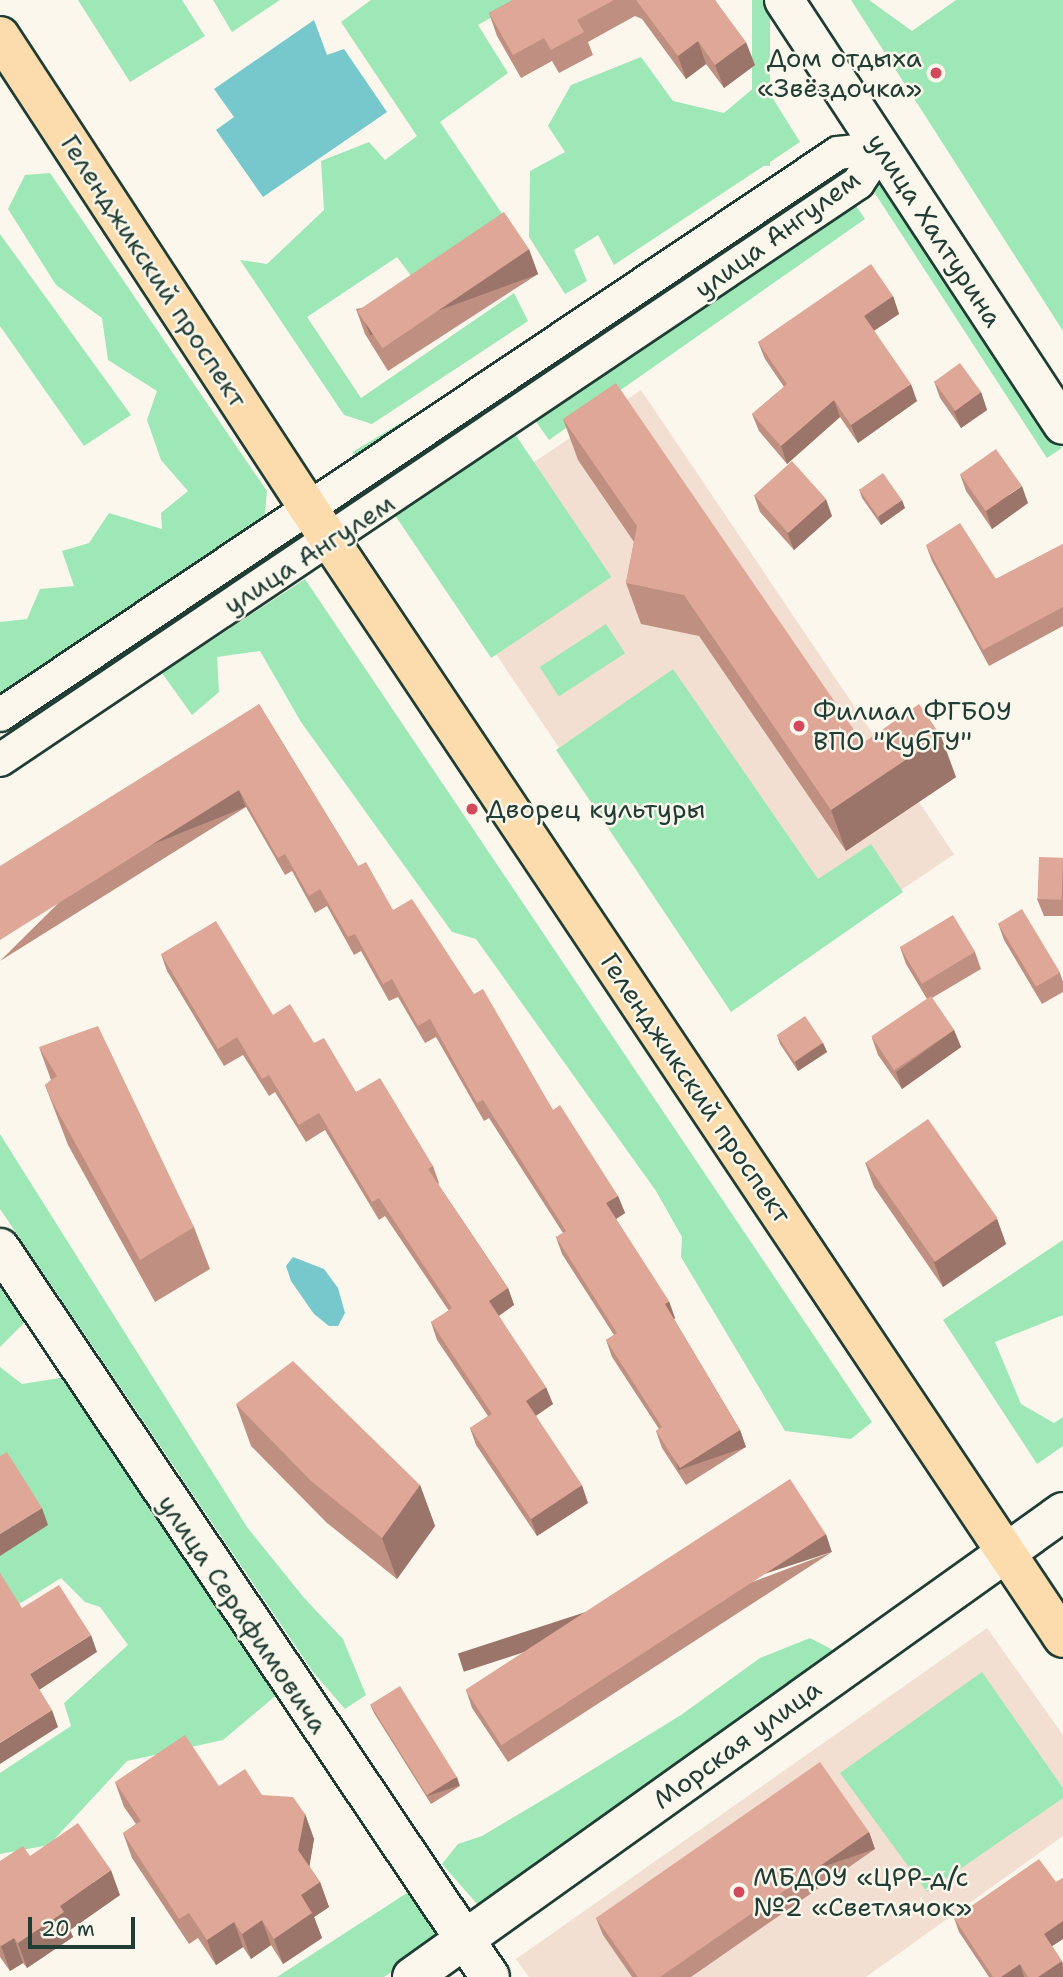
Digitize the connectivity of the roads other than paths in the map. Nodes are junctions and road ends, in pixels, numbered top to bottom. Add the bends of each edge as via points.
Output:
1 (784, 0) edge
2 (0, 36) edge
3 (881, 148) junction
4 (1063, 425) edge
5 (307, 506) junction
6 (330, 538) junction
7 (0, 715) edge
8 (0, 760) edge
9 (0, 1248) edge
10 (1063, 1512) edge
11 (1004, 1552) junction
12 (1063, 1638) edge
13 (466, 1941) junction
14 (412, 1977) edge
15 (490, 1977) edge

1 - 3 street, улица Халтурина
2 - 5 main road, Геленджикский проспект
3 - 4 street, улица Халтурина
3 - 5 street, улица Ангулем via 838,153
3 - 6 street, улица Ангулем via 858,183
5 - 6 main road, Геленджикский проспект
5 - 7 street, улица Ангулем
6 - 8 street, улица Ангулем
6 - 11 main road, Геленджикский проспект
9 - 13 street, улица Серафимовича
10 - 11 street, Морская улица
11 - 12 main road, Геленджикский проспект
11 - 13 street, Морская улица
13 - 14 street, Морская улица
13 - 15 street, улица Серафимовича

